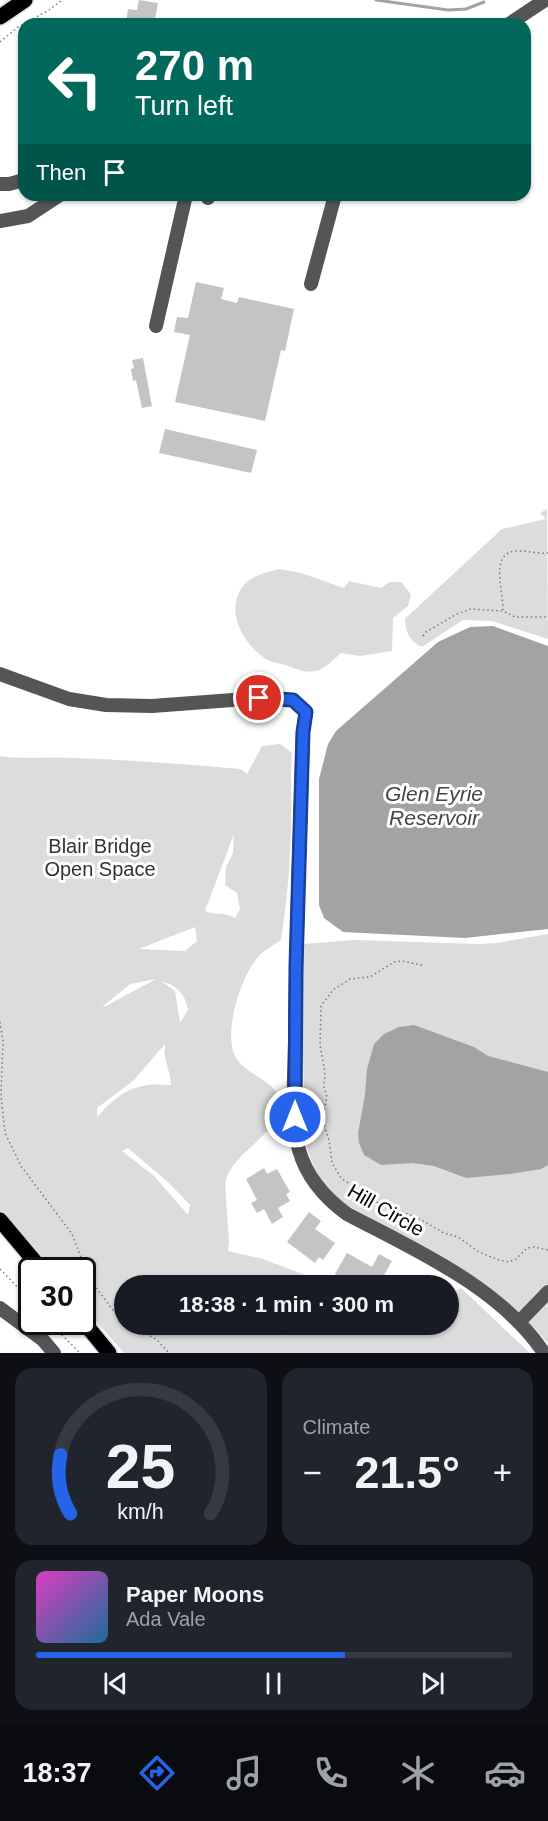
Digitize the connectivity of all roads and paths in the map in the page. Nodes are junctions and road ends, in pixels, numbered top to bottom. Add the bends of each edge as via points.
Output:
1 (25, 0) edge
2 (62, 0) edge
3 (544, 0) edge
4 (0, 17) edge
5 (34, 18) edge
6 (518, 18) edge
7 (18, 27) edge
8 (0, 42) edge
9 (18, 182) edge
10 (0, 184) edge
11 (51, 201) edge
12 (185, 201) edge
13 (333, 201) edge
14 (0, 221) edge
15 (311, 284) dead end
16 (156, 326) dead end
17 (548, 553) edge
18 (503, 611) junction
19 (548, 617) edge
20 (423, 636) dead end
21 (0, 674) edge
22 (422, 965) dead end
23 (0, 1022) edge
24 (0, 1133) edge
25 (5, 1133) junction
26 (0, 1220) edge
27 (548, 1250) edge
28 (31, 1257) edge
29 (0, 1269) edge
30 (18, 1288) edge
31 (548, 1292) edge
32 (0, 1308) edge
33 (114, 1311) edge
34 (519, 1322) junction
35 (62, 1335) edge
36 (94, 1335) edge
37 (149, 1335) edge
38 (54, 1353) edge
39 (80, 1353) edge
40 (109, 1353) edge
41 (169, 1353) edge
42 (544, 1353) edge

1 - 4 main road
2 - 5 path
3 - 6 street
7 - 8 path
9 - 10 street
11 - 14 street via 28,216
12 - 16 street
13 - 15 street
17 - 18 path via 518,551 504,555 498,571
18 - 19 path via 515,617
18 - 20 path via 471,609
21 - 34 street, Hill Circle via 69,699 106,705 152,706 259,698 293,700 306,712 296,966 295,1135 303,1163 318,1188 336,1206 454,1272
22 - 27 path via 394,962 370,977 350,979 324,999 320,1045 327,1097 322,1119 332,1163 342,1178 376,1202 418,1218 499,1260 509,1262 527,1248
23 - 25 path
24 - 25 path
25 - 33 path via 21,1166 72,1234 88,1276
26 - 28 main road
29 - 30 path
31 - 34 street
32 - 38 street
34 - 42 street, Hill Circle
35 - 39 path
36 - 40 main road
37 - 41 path

